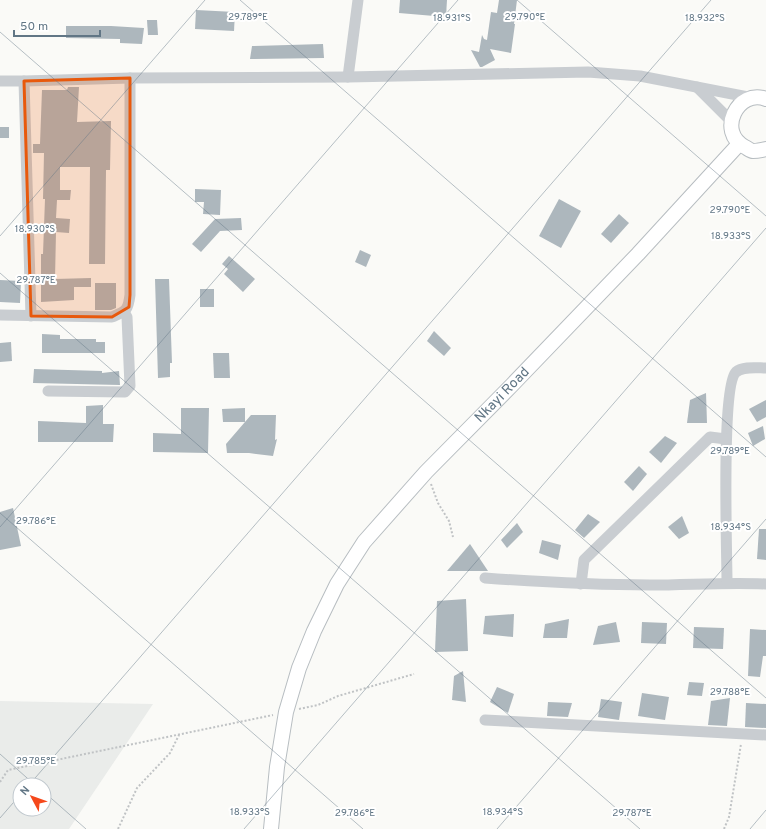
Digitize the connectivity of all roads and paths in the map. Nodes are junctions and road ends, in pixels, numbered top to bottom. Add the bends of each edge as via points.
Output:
1 (358, 0) edge
2 (348, 77) junction
3 (130, 78) junction
4 (0, 81) edge
5 (24, 82) junction
6 (697, 87) junction
7 (762, 98) edge
8 (731, 121) junction
9 (738, 144) junction
10 (766, 149) edge
11 (124, 312) junction
12 (0, 316) edge
13 (31, 316) junction
14 (766, 368) edge
15 (48, 392) dead end
16 (726, 438) junction
17 (426, 472) junction
18 (453, 537) dead end
19 (485, 578) dead end
20 (727, 582) junction
21 (580, 584) junction
22 (766, 584) edge
23 (414, 674) dead end
24 (286, 712) junction
25 (485, 720) dead end
26 (742, 733) junction
27 (179, 735) junction
28 (766, 735) edge
29 (0, 782) edge
30 (118, 829) edge
31 (271, 829) edge
32 (724, 829) edge

1 - 2 street
2 - 3 street
2 - 6 street via 588,72 640,76
3 - 5 street
3 - 11 street via 130,295 129,307
4 - 5 street
5 - 13 street
6 - 7 street
6 - 8 street
7 - 8 main road via 742,102 735,110
8 - 9 main road via 731,129
9 - 10 main road via 753,151
9 - 17 main road, Nkayi Road via 633,259
11 - 13 street via 112,317
11 - 15 street via 127,317 130,386 125,392
12 - 13 street
14 - 16 street via 742,369 736,372 729,392
16 - 20 street
16 - 21 street via 710,437 584,560
17 - 18 path via 438,503 449,521
17 - 24 main road, Nkayi Road via 364,542 337,584 299,668
19 - 21 street
20 - 21 street
20 - 22 street
23 - 24 path via 338,696 318,705
24 - 27 path
24 - 31 main road, Nkayi Road
25 - 26 street
26 - 28 street
26 - 32 path via 729,817
27 - 29 path via 8,770
27 - 30 path via 170,753 137,788

